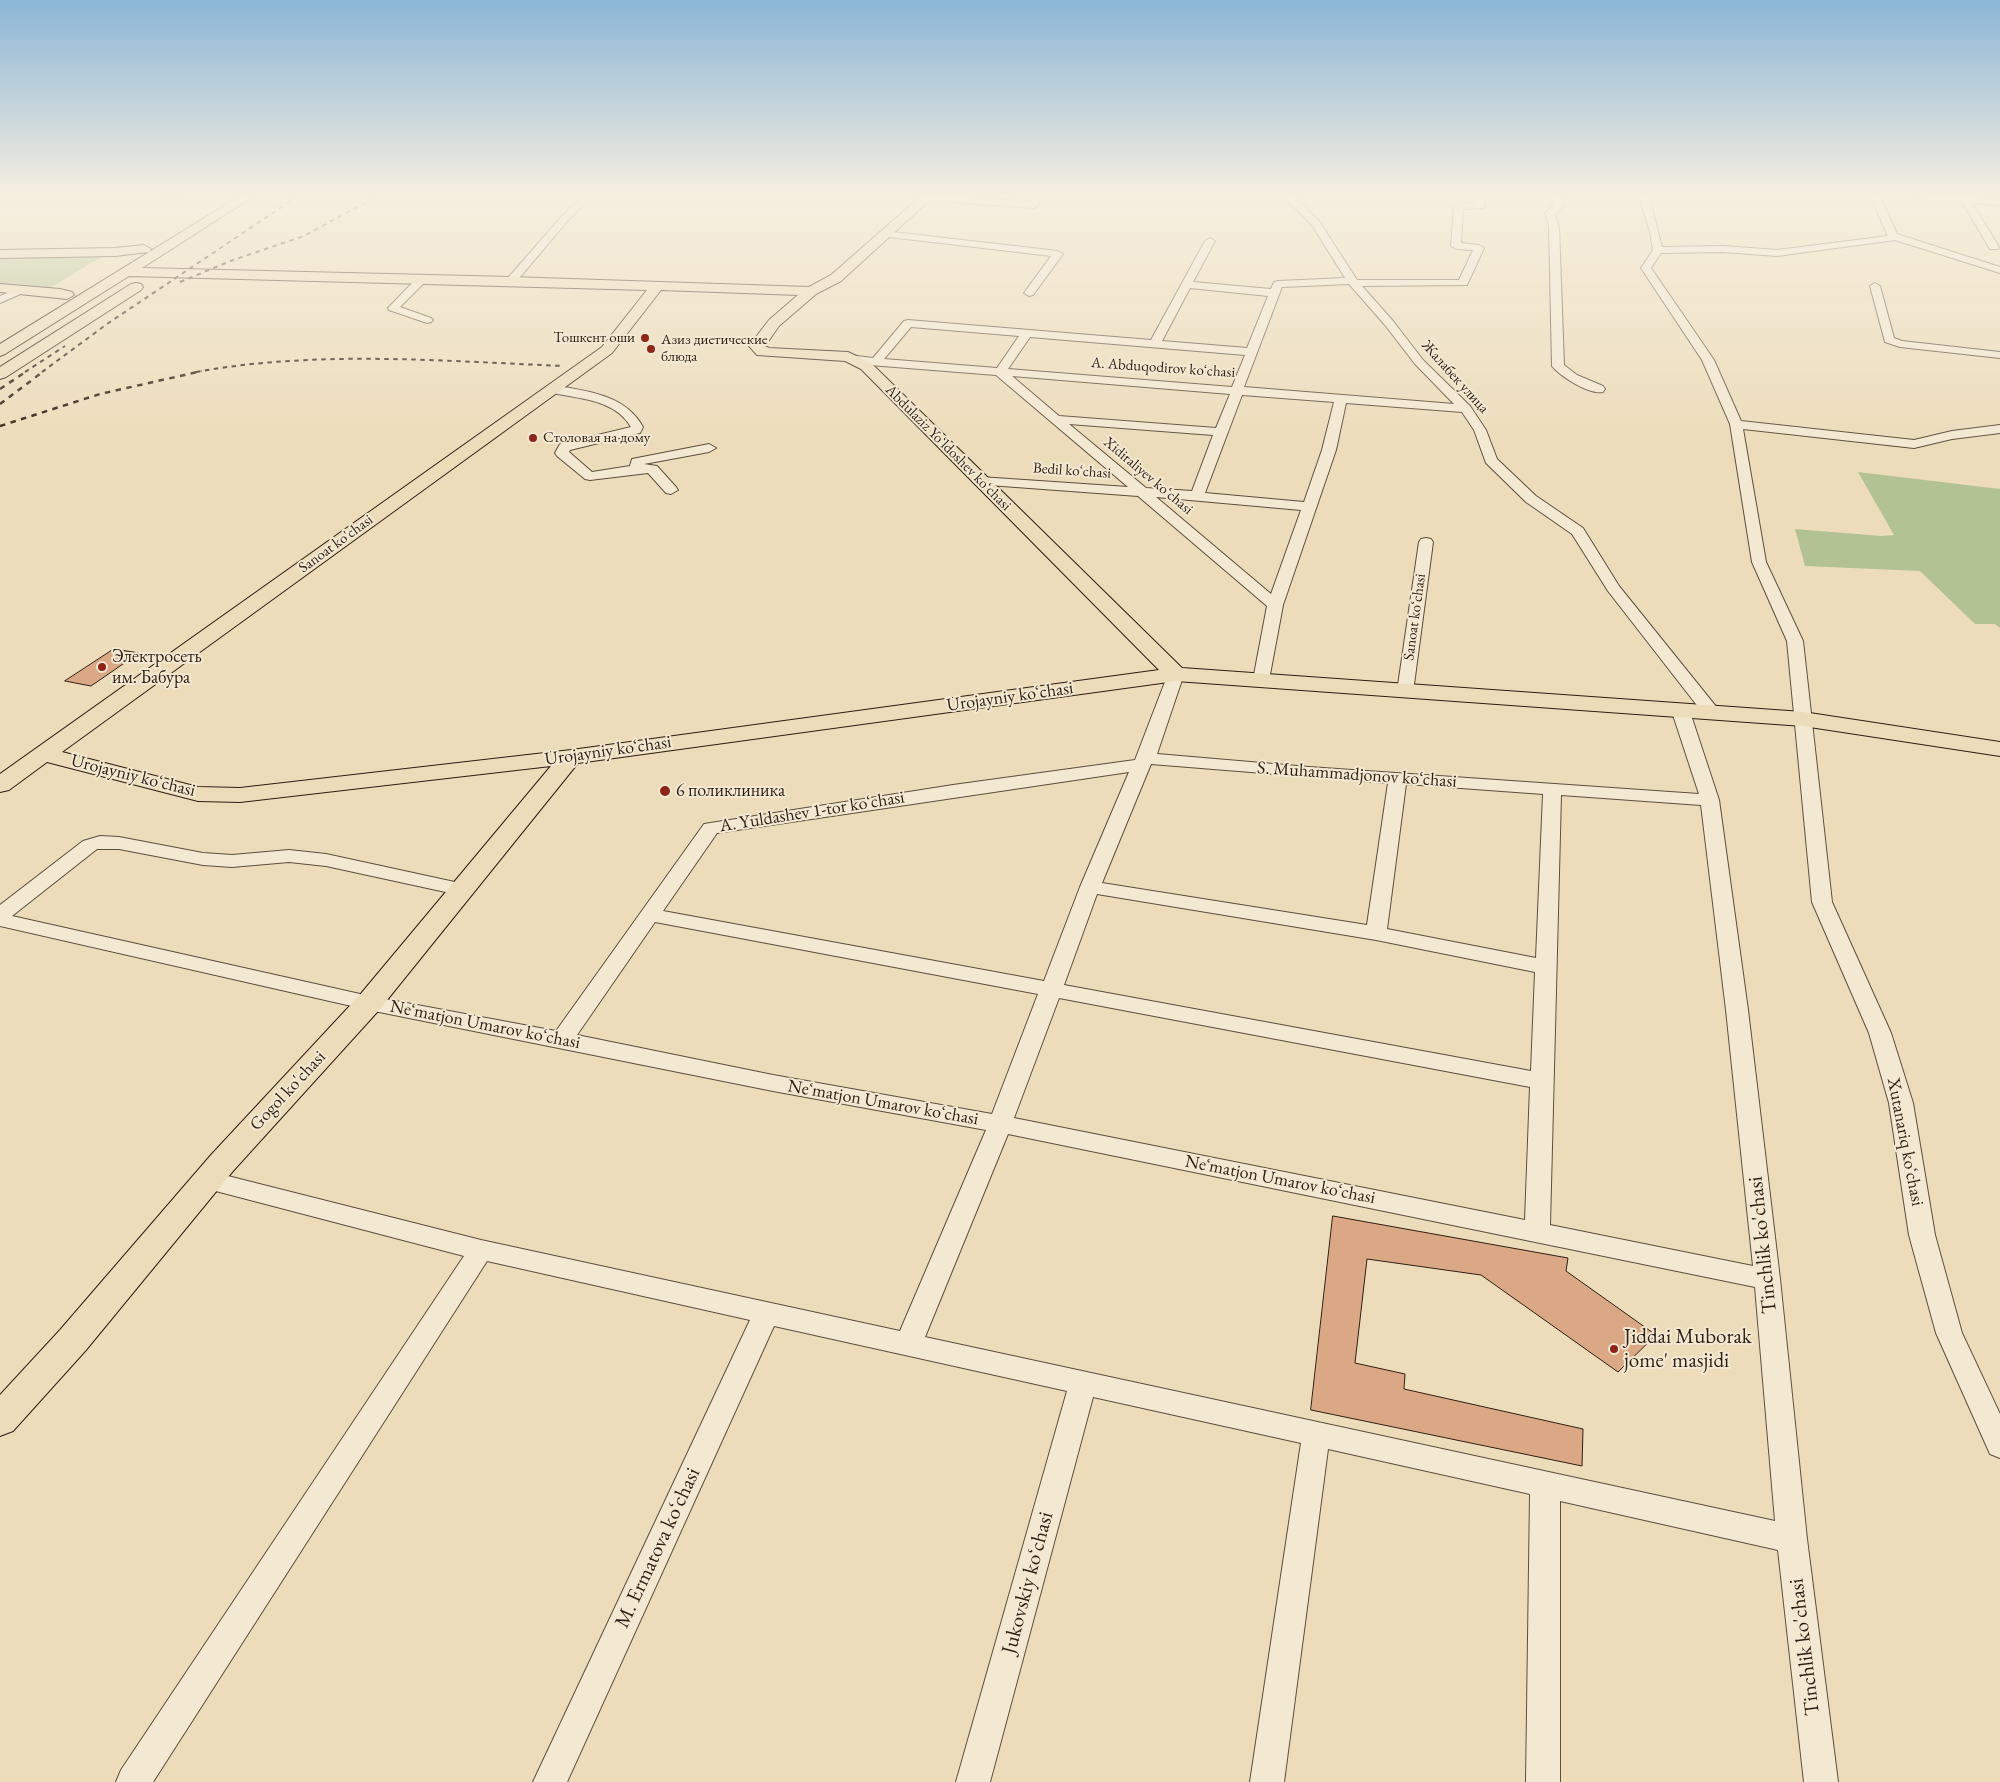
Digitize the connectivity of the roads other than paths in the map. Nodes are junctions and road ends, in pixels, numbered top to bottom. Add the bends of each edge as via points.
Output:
1 (94, 279) edge
2 (115, 279) edge
3 (140, 279) edge
4 (149, 279) edge
5 (422, 279) edge
6 (429, 279) edge
7 (833, 279) edge
8 (1039, 279) edge
9 (1190, 279) edge
10 (1351, 279) edge
11 (1465, 279) edge
12 (1556, 279) edge
13 (1654, 279) edge
14 (511, 281) joint
15 (1353, 282) junction
16 (1187, 285) junction
17 (657, 286) junction
18 (1875, 286) dead end
19 (816, 287) junction
20 (0, 288) edge
21 (21, 290) junction
22 (1029, 293) dead end
23 (1274, 293) junction
24 (67, 295) junction
25 (0, 300) edge
26 (427, 320) dead end
27 (1026, 334) junction
28 (0, 338) edge
29 (1155, 344) junction
30 (0, 351) edge
31 (1251, 352) junction
32 (2000, 354) edge
33 (857, 360) junction
34 (877, 360) junction
35 (0, 363) edge
36 (1000, 372) junction
37 (0, 374) edge
38 (552, 389) junction
39 (1599, 389) dead end
40 (1238, 390) junction
41 (1341, 400) junction
42 (1466, 409) junction
43 (1055, 419) junction
44 (1736, 424) junction
45 (2000, 429) edge
46 (1221, 432) junction
47 (709, 448) dead end
48 (636, 469) junction
49 (980, 481) junction
50 (671, 490) dead end
51 (1142, 492) junction
52 (1197, 496) junction
53 (1310, 507) junction
54 (1426, 542) dead end
55 (1276, 606) junction
56 (1176, 674) junction
57 (1261, 680) junction
58 (1405, 692) junction
59 (1681, 712) junction
60 (1712, 713) junction
61 (1803, 719) junction
62 (2000, 748) edge
63 (43, 754) junction
64 (571, 757) junction
65 (1143, 761) junction
66 (1398, 778) junction
67 (0, 785) edge
68 (1552, 788) junction
69 (1710, 800) junction
70 (1090, 887) junction
71 (464, 890) junction
72 (0, 915) edge
73 (650, 915) junction
74 (0, 920) edge
75 (1376, 933) junction
76 (1546, 967) junction
77 (1052, 990) junction
78 (369, 1003) junction
79 (562, 1040) junction
80 (1542, 1081) junction
81 (1000, 1124) junction
82 (208, 1180) junction
83 (1537, 1231) junction
84 (481, 1250) junction
85 (1767, 1279) junction
86 (766, 1314) junction
87 (909, 1344) junction
88 (1083, 1384) junction
89 (0, 1420) edge
90 (1316, 1435) junction
91 (2000, 1445) edge
92 (1545, 1485) junction
93 (1792, 1539) junction
94 (133, 1782) edge
95 (550, 1782) edge
96 (973, 1782) edge
97 (1267, 1782) edge
98 (1543, 1782) edge
99 (1821, 1782) edge

1 - 24 main road
2 - 30 main road
3 - 35 main road via 17,357
4 - 37 main road
5 - 26 street via 393,308
6 - 14 main road
7 - 19 main road, Abdulaziz Yoʻldoshev koʻchasi
8 - 22 street
9 - 16 street
10 - 15 street, Жалабек улица
11 - 15 street via 1463,283
12 - 39 street via 1558,366 1573,378
13 - 44 street, Xutanariq koʻchasi via 1708,360
14 - 17 main road
15 - 23 street via 1278,284
15 - 42 street, Жалабек улица via 1419,362
16 - 23 street
16 - 29 street
17 - 19 main road
17 - 38 main road, Sanoat ko'chasi via 607,350
18 - 32 street via 1889,340 1900,344
19 - 33 main road, Abdulaziz Yoʻldoshev koʻchasi via 774,323 757,344 758,348 769,353 848,356
20 - 21 main road
21 - 24 main road
21 - 25 street
23 - 31 street
24 - 28 main road
27 - 29 street
27 - 34 street via 908,323
27 - 36 street
29 - 31 street
31 - 40 street
33 - 34 street, A. Abduqodirov koʻchasi
33 - 49 main road, Abdulaziz Yoʻldoshev koʻchasi
34 - 36 street, A. Abduqodirov koʻchasi
36 - 40 street, A. Abduqodirov koʻchasi
36 - 43 street, Xidiraliyev koʻchasi
38 - 48 street via 610,402 628,414 637,428 565,447 562,452 584,473 590,476
38 - 63 main road, Sanoat ko'chasi
40 - 41 street, A. Abduqodirov koʻchasi
40 - 46 street
41 - 42 street, A. Abduqodirov koʻchasi
41 - 53 street
42 - 60 street, Жалабек улица via 1480,430 1492,460 1531,499 1578,531 1613,588
43 - 46 street
43 - 51 street, Xidiraliyev koʻchasi
44 - 45 street via 1914,444
44 - 61 street, Xutanariq koʻchasi via 1759,562 1796,641
46 - 52 street
47 - 48 street via 646,459 637,462
48 - 50 street via 652,469
49 - 51 street, Bedil koʻchasi
49 - 56 main road, Abdulaziz Yoʻldoshev koʻchasi
51 - 52 street, Bedil koʻchasi
51 - 55 street, Xidiraliyev koʻchasi
52 - 53 street, Bedil koʻchasi
53 - 55 street
54 - 58 street, Sanoat koʻchasi
55 - 57 street
56 - 57 main road, Urоjayniy koʻchasi
56 - 64 main road, Urоjayniy koʻchasi
56 - 65 street
57 - 58 main road, Urоjayniy koʻchasi
58 - 59 main road, Urоjayniy koʻchasi
59 - 60 main road, Urоjayniy koʻchasi
59 - 69 street, Tinchlik ko'chasi
60 - 61 main road, Urоjayniy koʻchasi
61 - 62 main road, Urоjayniy koʻchasi
61 - 91 street, Xutanariq koʻchasi via 1822,902 1880,1033 1901,1103 1922,1235 1949,1333
63 - 64 main road, Urоjayniy koʻchasi via 198,794 240,795
63 - 67 main road, Sanoat ko'chasi
64 - 71 main road, Gogol ko'chasi
65 - 66 street, S. Muhammadjonov koʻchasi
65 - 70 street
65 - 73 street, A. Yuldashev 1-tor koʻchasi via 714,827
66 - 68 street, S. Muhammadjonov koʻchasi
66 - 75 street
68 - 69 street, S. Muhammadjonov koʻchasi
68 - 76 street
69 - 85 street, Tinchlik ko'chasi
70 - 75 street
70 - 77 street
71 - 72 street via 326,860 288,856 232,861 100,842 90,845
71 - 78 main road, Gogol ko'chasi
73 - 77 street
73 - 79 street, A. Yuldashev 1-tor koʻchasi
74 - 78 street, Neʻmatjon Umarov koʻchasi
75 - 76 street
76 - 80 street
77 - 80 street
77 - 81 street
78 - 79 street, Neʻmatjon Umarov koʻchasi
78 - 82 main road, Gogol ko'chasi
79 - 81 street, Neʻmatjon Umarov koʻchasi
80 - 83 street
81 - 83 street, Neʻmatjon Umarov koʻchasi
81 - 87 street
82 - 84 street
82 - 89 main road, Gogol ko'chasi
83 - 85 street, Neʻmatjon Umarov koʻchasi
84 - 86 street
84 - 94 street
85 - 93 street, Tinchlik ko'chasi
86 - 87 street
86 - 95 street, M. Ermatova koʻchasi
87 - 88 street
88 - 90 street
88 - 96 street, Jukovskiy koʻchasi
90 - 92 street
90 - 97 street
92 - 93 street
92 - 98 street
93 - 99 street, Tinchlik ko'chasi

